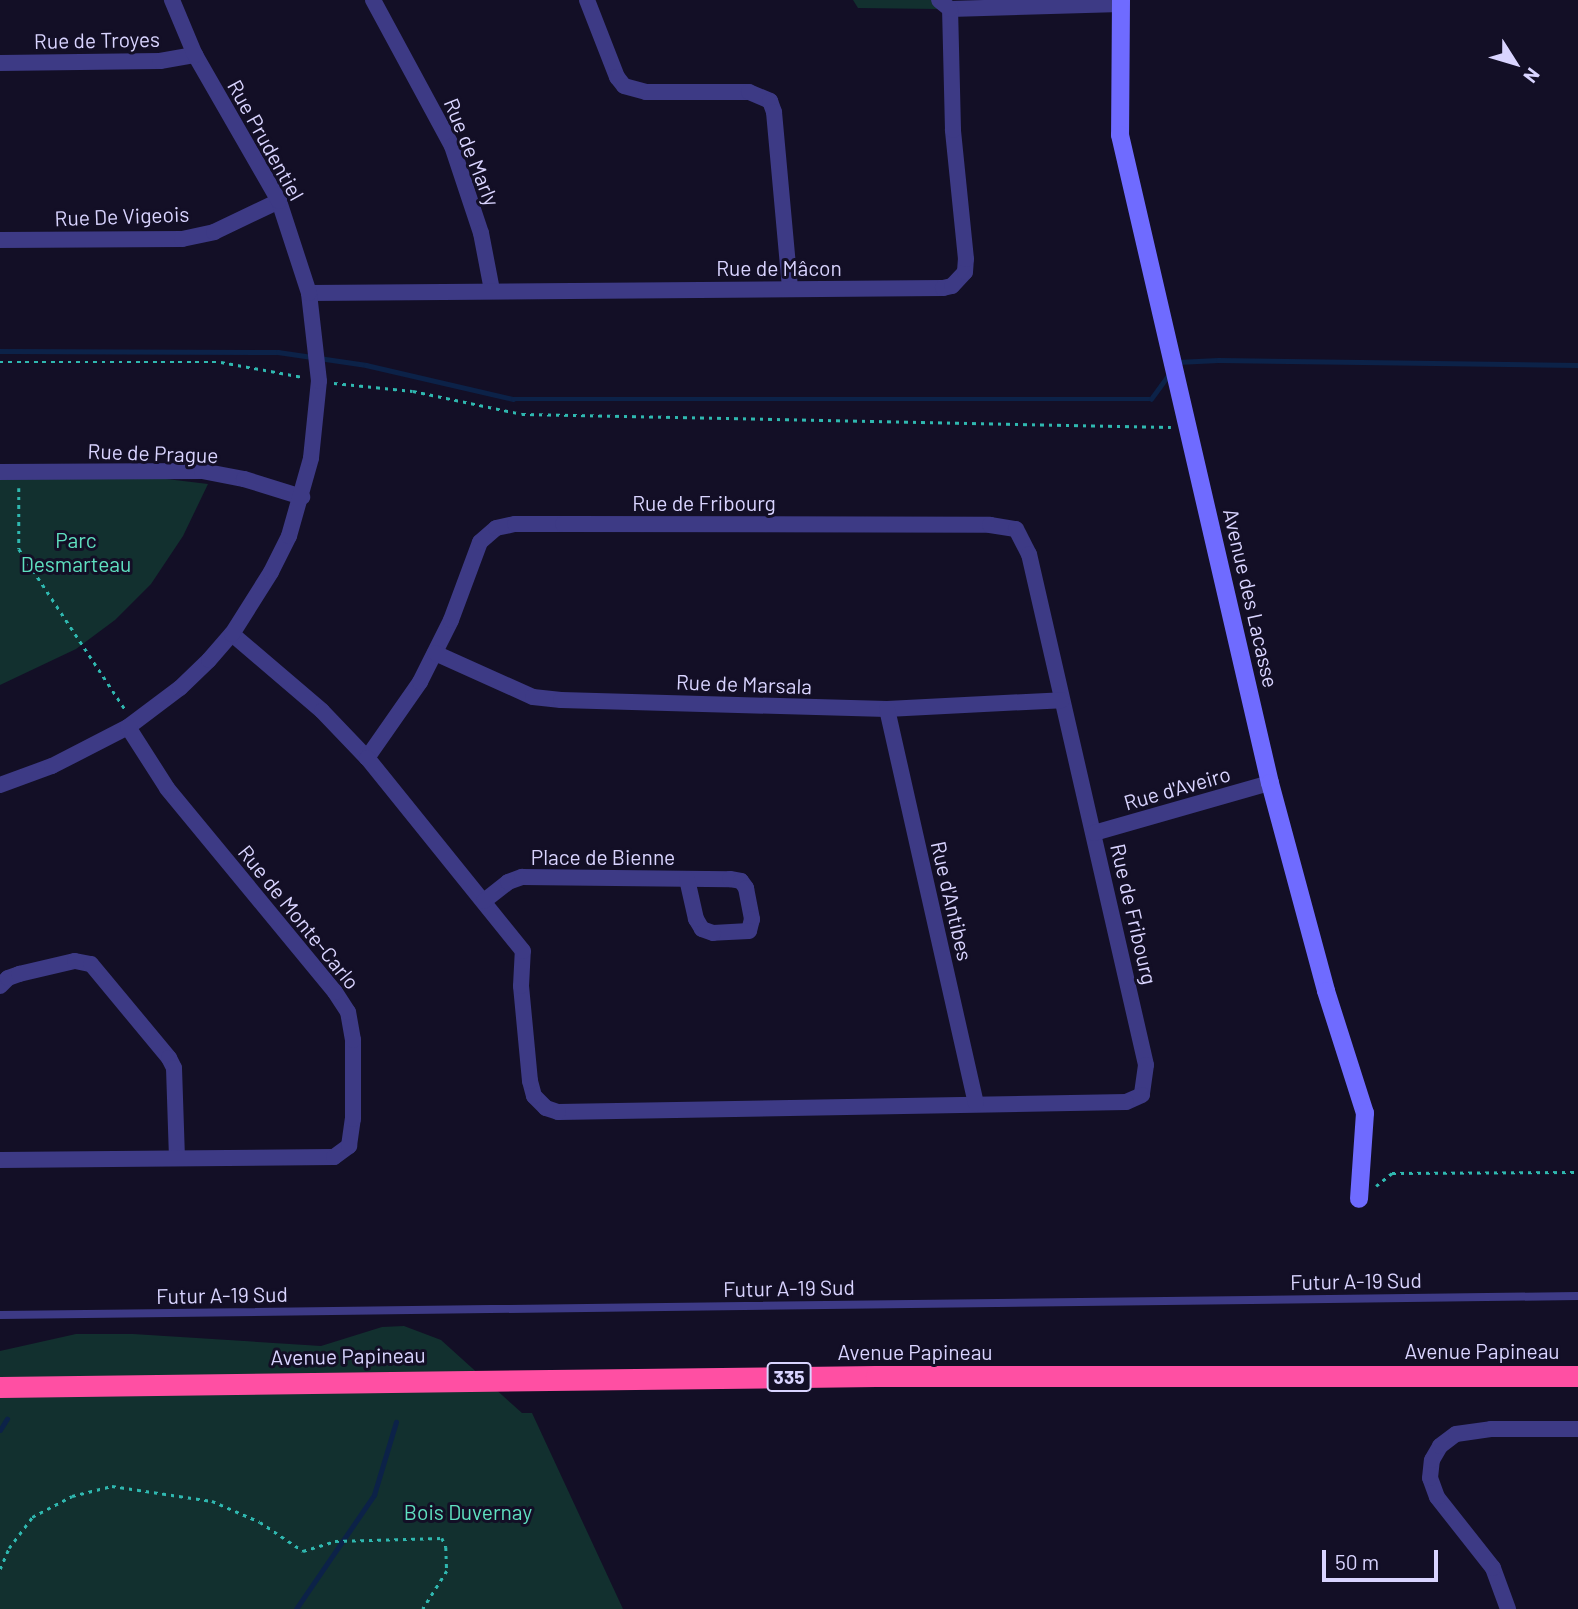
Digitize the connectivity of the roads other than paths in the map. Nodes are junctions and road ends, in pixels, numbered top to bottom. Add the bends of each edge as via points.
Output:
1 (172, 0) edge
2 (373, 0) edge
3 (587, 0) edge
4 (1121, 2) edge
5 (945, 4) edge
6 (195, 55) junction
7 (0, 63) edge
8 (279, 201) junction
9 (0, 240) edge
10 (790, 288) junction
11 (492, 290) junction
12 (309, 293) junction
13 (0, 472) edge
14 (302, 498) junction
15 (232, 634) junction
16 (435, 653) junction
17 (1062, 701) junction
18 (887, 709) junction
19 (131, 725) junction
20 (367, 758) junction
21 (1270, 783) junction
22 (0, 785) edge
23 (1094, 833) junction
24 (687, 878) junction
25 (484, 901) junction
26 (0, 986) edge
27 (975, 1103) junction
28 (177, 1158) junction
29 (0, 1160) edge
30 (1359, 1199) road end
31 (1578, 1296) edge
32 (0, 1315) edge
33 (1578, 1376) edge
34 (0, 1387) edge
35 (1578, 1429) edge
36 (1508, 1609) edge

1 - 6 street, Rue Prudentiel
2 - 11 street, Rue de Marly via 452,146 481,233
3 - 10 street via 624,86 646,92 750,92 770,101
4 - 5 street
4 - 21 street, Avenue des Lacasse via 1120,135
5 - 10 street, Rue de Mâcon via 966,259 961,280 943,288
6 - 7 street, Rue de Troyes via 160,61
6 - 8 street, Rue Prudentiel
8 - 9 street, Rue De Vigeois via 214,232 182,239
8 - 12 street, Rue Prudentiel
10 - 11 street, Rue de Mâcon
11 - 12 street, Rue de Mâcon
12 - 14 street, Rue Prudentiel via 319,381 313,447
13 - 14 street, Rue de Prague via 202,471
14 - 15 street, Rue Prudentiel via 271,572
15 - 19 street, Rue Prudentiel via 180,688
15 - 20 street, Rue de Fribourg via 322,711
16 - 17 street, Rue de Fribourg via 480,542 496,528 527,524 989,525 1016,529 1028,554
16 - 18 street, Rue de Marsala via 533,697
16 - 20 street, Rue de Fribourg
17 - 18 street, Rue de Marsala
17 - 23 street, Rue de Fribourg
18 - 27 street, Rue d'Antibes
19 - 22 street, Rue Prudentiel via 52,766
19 - 28 street, Rue de Monte-Carlo via 167,788 335,992 348,1012 353,1041 352,1133 349,1146 334,1157
20 - 25 street, Rue de Fribourg
21 - 23 street, Rue d'Aveiro
21 - 30 street, Avenue des Lacasse via 1326,991 1365,1113
23 - 27 street, Rue de Fribourg via 1146,1065 1142,1095 1126,1102
24 - 24 street, Place de Bienne via 702,929 713,933 749,931 752,919 741,881
24 - 25 street, Place de Bienne via 522,877
25 - 27 street, Rue de Fribourg via 523,951 521,986 530,1081 534,1096 546,1108 558,1112
26 - 28 street via 19,974 75,961 91,964 174,1068
28 - 29 street, Rue de Monte-Carlo
31 - 32 lane, Futur A-19 Sud
33 - 34 highway, Avenue Papineau / 335 via 876,1376
35 - 36 street via 1491,1429 1456,1434 1440,1446 1432,1460 1430,1478 1437,1497 1493,1568

